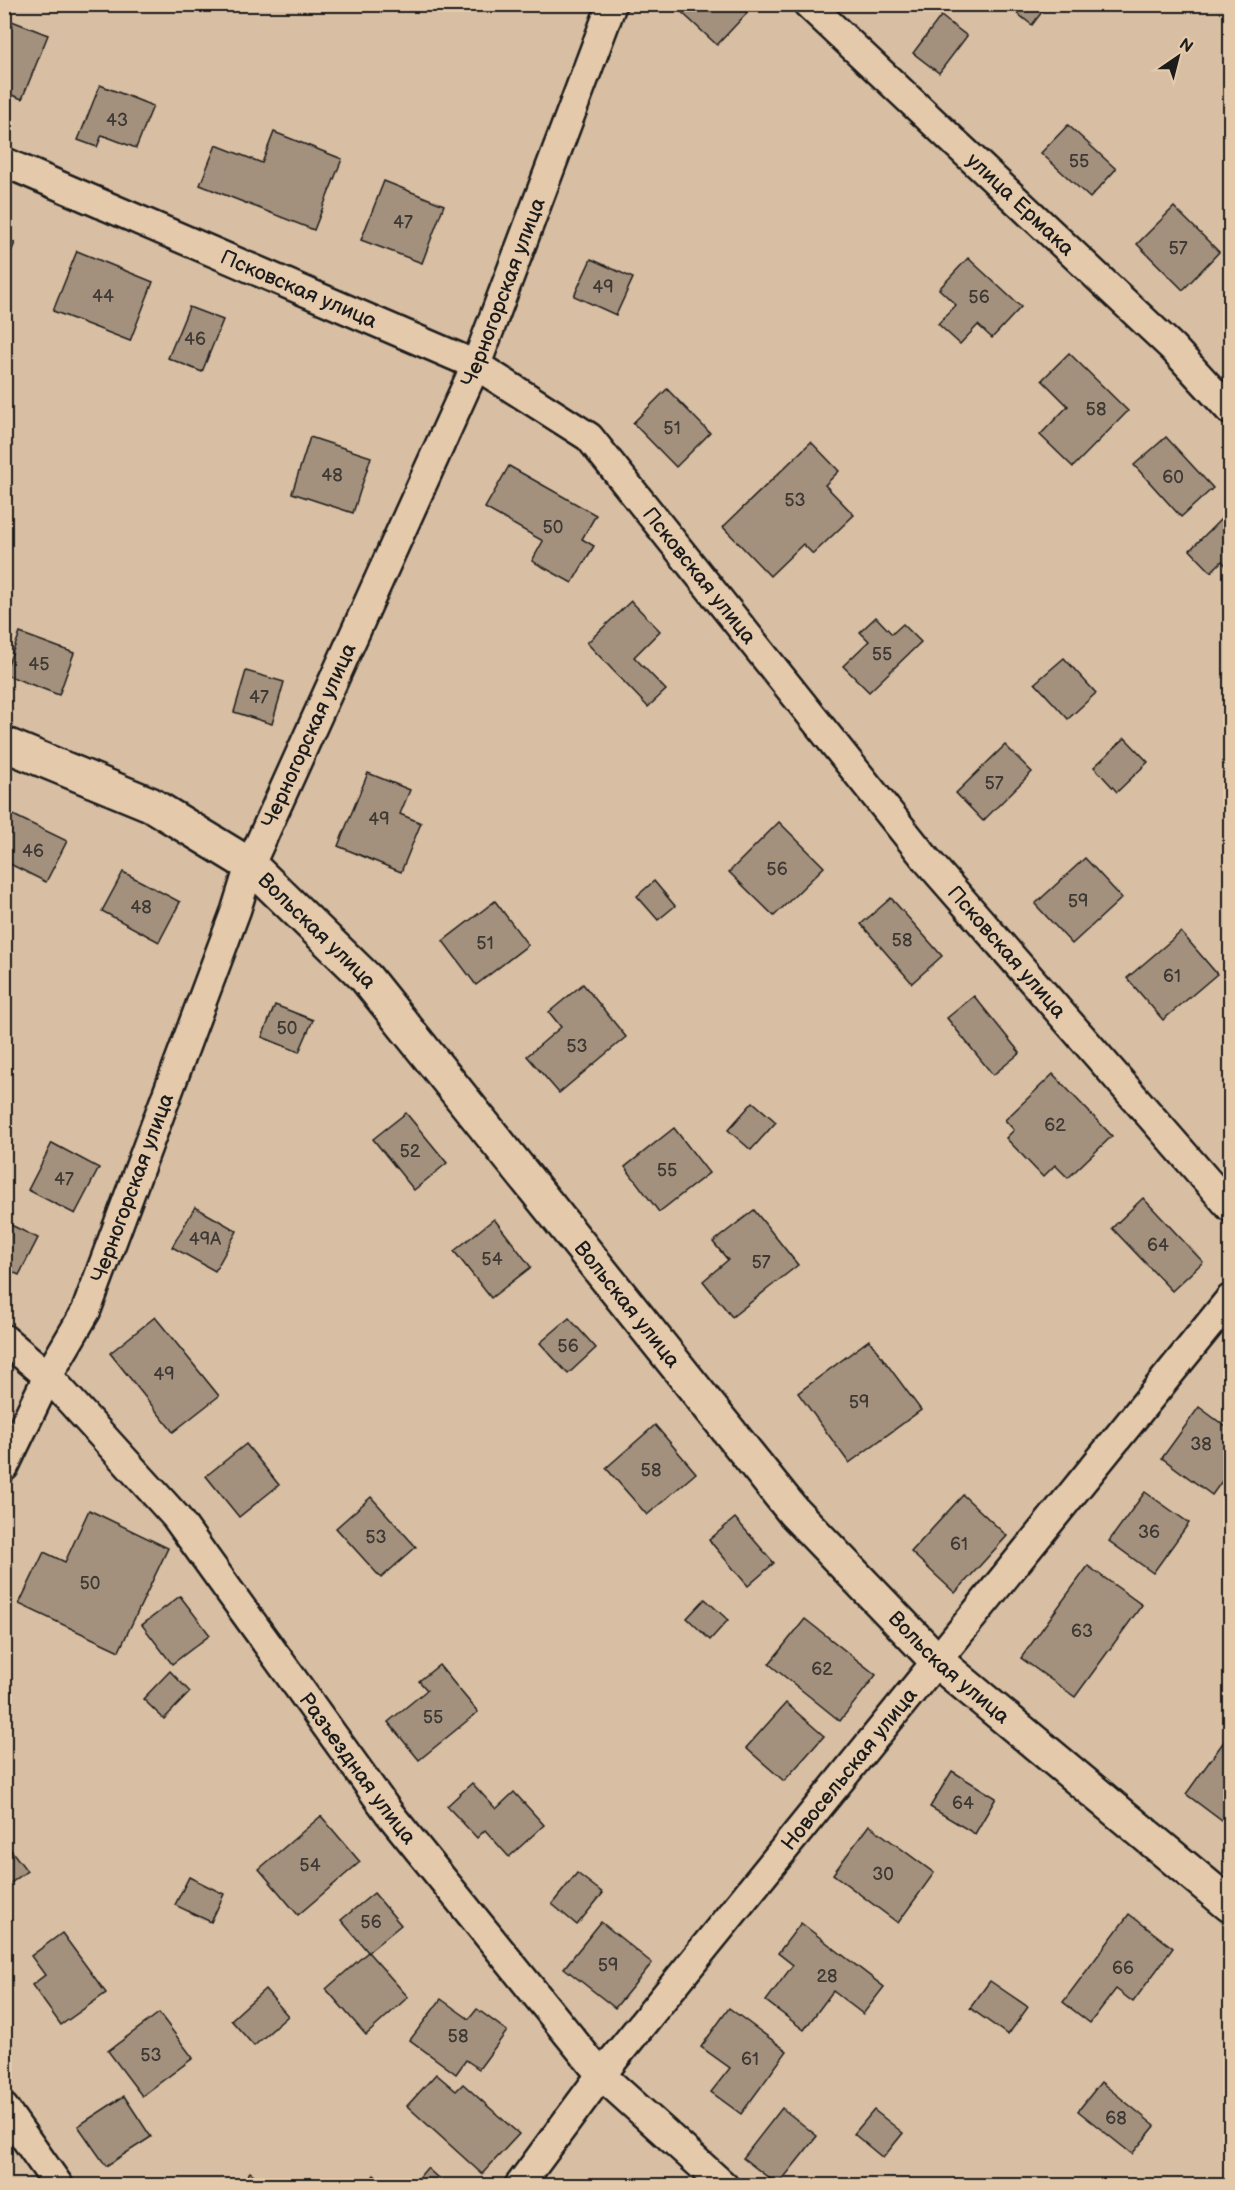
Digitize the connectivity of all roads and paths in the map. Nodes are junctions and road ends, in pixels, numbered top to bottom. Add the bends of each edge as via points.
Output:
1 (612, 4) edge
2 (808, 4) edge
3 (4, 162) edge
4 (476, 365) junction
5 (1230, 410) edge
6 (4, 744) edge
7 (250, 865) junction
8 (1230, 1207) edge
9 (1230, 1299) edge
10 (4, 1339) edge
11 (48, 1376) junction
12 (4, 1467) edge
13 (938, 1662) junction
14 (1230, 1905) edge
15 (601, 2075) junction
16 (4, 2108) edge
17 (59, 2186) edge
18 (519, 2186) edge
19 (724, 2186) edge

1 - 4 street, Черногорская улица
2 - 5 street, улица Ермака via 1172,347
3 - 4 street, Псковская улица
4 - 7 street, Черногорская улица
4 - 8 street, Псковская улица via 589,437 926,859
6 - 7 street, Вольская улица via 150,804
7 - 11 street, Черногорская улица via 86,1311
7 - 13 street, Вольская улица via 366,978 793,1511
9 - 13 street, Новосельская улица
10 - 11 street, Разъездная улица
11 - 12 street, Черногорская улица
11 - 15 street, Разъездная улица via 176,1517 389,1813
13 - 14 street, Вольская улица
13 - 15 street, Новосельская улица
15 - 18 street, Новосельская улица
15 - 19 street, Разъездная улица
16 - 17 street

